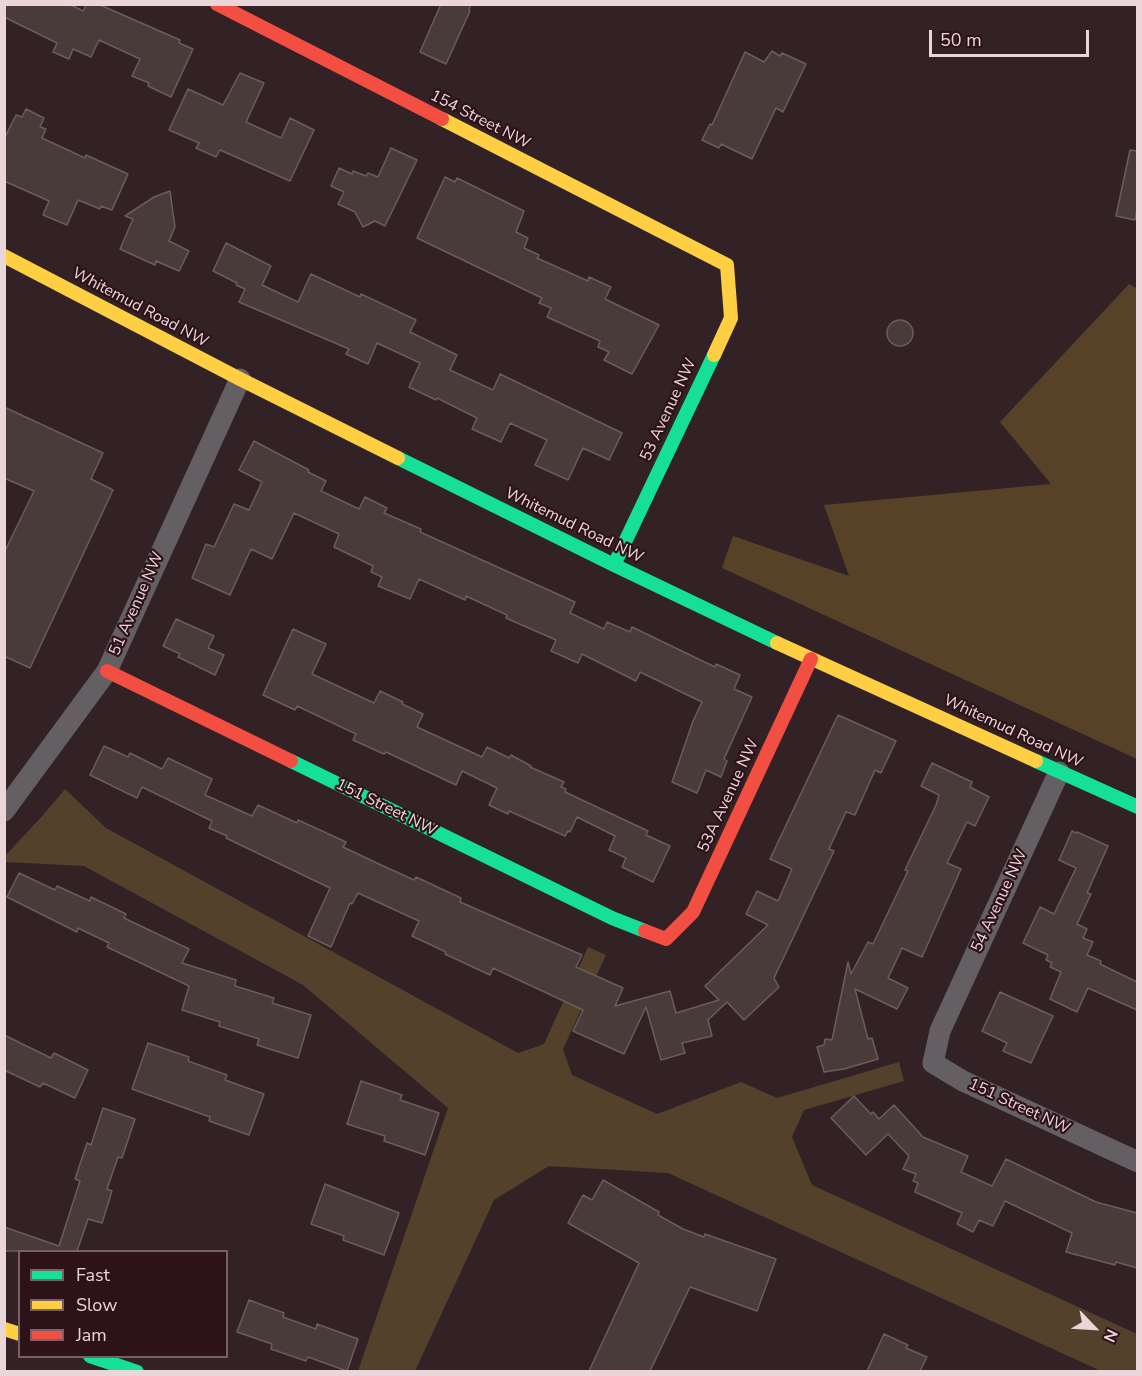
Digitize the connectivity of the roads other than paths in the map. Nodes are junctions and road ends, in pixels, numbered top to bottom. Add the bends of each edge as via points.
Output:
1 (217, 4) edge
2 (4, 256) edge
3 (727, 265) joint
4 (240, 379) junction
5 (614, 565) junction
6 (811, 659) junction
7 (107, 671) junction
8 (1059, 771) junction
9 (1137, 807) edge
10 (4, 811) edge
11 (666, 939) joint
12 (940, 1031) joint
13 (1137, 1162) edge
14 (96, 1358) edge
15 (137, 1371) edge

1 - 3 street, 154 Street NW
2 - 4 street, Whitemud Road NW
3 - 5 street, 53 Avenue NW via 731,318
4 - 5 street, Whitemud Road NW
4 - 7 street, 51 Avenue NW
5 - 6 street, Whitemud Road NW
6 - 8 street, Whitemud Road NW
6 - 11 street, 53A Avenue NW via 693,912
7 - 10 street, 51 Avenue NW
7 - 11 street, 151 Street NW via 612,918
8 - 9 street, Whitemud Road NW
8 - 12 street, 54 Avenue NW
12 - 13 street, 151 Street NW via 933,1063 963,1081
14 - 15 street

